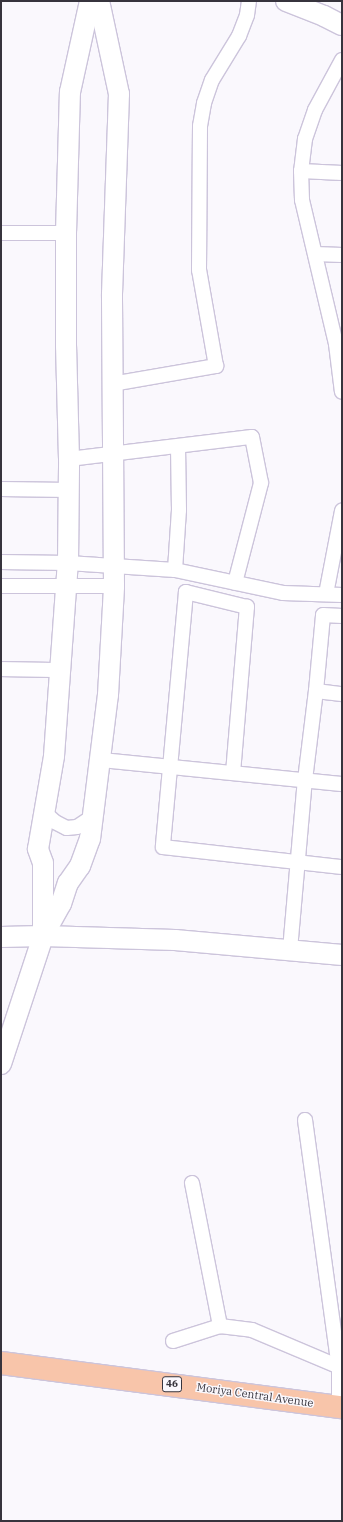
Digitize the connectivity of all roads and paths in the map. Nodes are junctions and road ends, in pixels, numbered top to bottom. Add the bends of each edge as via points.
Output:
1 (90, 1) edge
2 (100, 1) edge
3 (249, 1) edge
4 (286, 1) edge
5 (342, 25) edge
6 (342, 60) edge
7 (301, 171) junction
8 (342, 173) edge
9 (1, 233) edge
10 (66, 233) junction
11 (315, 254) junction
12 (342, 255) edge
13 (339, 344) edge
14 (112, 384) junction
15 (342, 392) edge
16 (178, 448) junction
17 (113, 455) junction
18 (69, 459) junction
19 (1, 489) edge
20 (69, 490) junction
21 (342, 512) edge
22 (1, 562) edge
23 (68, 563) junction
24 (114, 566) junction
25 (175, 570) junction
26 (235, 583) junction
27 (1, 586) edge
28 (114, 586) junction
29 (67, 587) junction
30 (326, 594) junction
31 (342, 595) edge
32 (342, 616) edge
33 (1, 669) edge
34 (61, 670) junction
35 (316, 691) junction
36 (342, 694) edge
37 (101, 760) junction
38 (170, 767) junction
39 (233, 773) junction
40 (306, 780) junction
41 (342, 784) edge
42 (45, 813) junction
43 (92, 817) junction
44 (298, 862) junction
45 (342, 867) edge
46 (43, 936) junction
47 (1, 937) edge
48 (290, 950) junction
49 (342, 955) edge
50 (1, 1064) edge
51 (305, 1120) dead end
52 (192, 1183) dead end
53 (220, 1326) junction
54 (173, 1341) dead end
55 (1, 1363) edge
56 (340, 1368) edge
57 (340, 1407) edge

1 - 10 street via 70,92
2 - 14 street via 119,94 112,294
3 - 14 street via 239,36 212,80 200,126 199,270 216,366
4 - 5 street
6 - 7 street via 315,110 305,139
7 - 8 street
7 - 11 street via 302,200
9 - 10 street
10 - 18 street
11 - 12 street
11 - 13 street
13 - 15 street
14 - 17 street
16 - 17 street
16 - 25 street via 179,510
16 - 26 street via 252,437 261,483
17 - 18 street
17 - 24 street
18 - 20 street
19 - 20 street
20 - 23 street
21 - 30 street
22 - 23 street
23 - 24 street
23 - 29 street
24 - 25 street
24 - 28 street
25 - 26 street
26 - 30 street via 283,593
27 - 29 street
28 - 29 street
28 - 37 street via 108,695
29 - 34 street
30 - 31 street
32 - 35 street via 323,615
33 - 34 street
34 - 42 street via 54,756
35 - 36 street
35 - 40 street
37 - 38 street
37 - 43 street
38 - 39 street
38 - 39 street via 186,592 247,607
38 - 44 street via 163,846
39 - 40 street
40 - 41 street
40 - 44 street
42 - 43 street via 67,828 77,827
42 - 46 street via 38,849 43,863
43 - 46 street via 90,839 80,866 68,883 61,904
44 - 45 street
44 - 48 street
46 - 47 street
46 - 48 street via 175,940
46 - 50 street
48 - 49 street
51 - 56 street
52 - 53 street
53 - 54 street
53 - 56 street via 252,1330
55 - 57 main road, Moriya Central Avenue / 46
56 - 57 street

